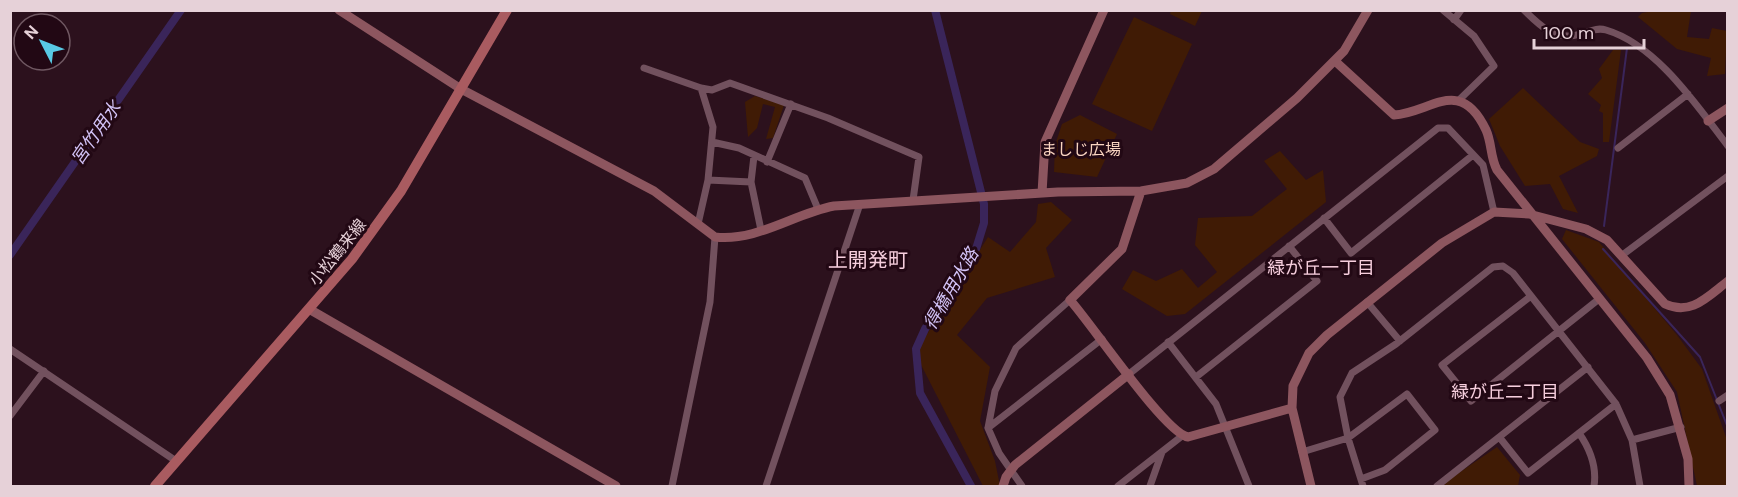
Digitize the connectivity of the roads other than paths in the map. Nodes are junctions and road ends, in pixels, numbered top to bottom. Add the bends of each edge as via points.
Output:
1 (339, 10) edge
2 (507, 10) edge
3 (1104, 10) edge
4 (1368, 10) edge
5 (1443, 10) edge
6 (1461, 10) edge
7 (1524, 10) edge
8 (1454, 20) junction
9 (1335, 61) junction
10 (644, 68) dead end
11 (701, 88) junction
12 (461, 89) junction
13 (1688, 94) junction
14 (1458, 101) junction
15 (790, 105) junction
16 (1728, 108) edge
17 (1708, 121) junction
18 (712, 142) junction
19 (1728, 146) edge
20 (1618, 148) dead end
21 (1473, 155) junction
22 (754, 156) junction
23 (767, 162) junction
24 (1728, 176) edge
25 (708, 180) junction
26 (751, 182) junction
27 (1141, 191) junction
28 (1042, 193) junction
29 (913, 200) junction
30 (860, 204) junction
31 (818, 208) junction
32 (1494, 212) junction
33 (1529, 214) junction
34 (1323, 218) junction
35 (698, 224) junction
36 (761, 230) junction
37 (715, 237) junction
38 (1289, 246) junction
39 (1621, 256) junction
40 (1728, 281) edge
41 (1531, 296) junction
42 (1599, 299) junction
43 (1070, 300) junction
44 (1367, 302) junction
45 (309, 309) junction
46 (1559, 331) junction
47 (1102, 339) junction
48 (1400, 341) junction
49 (1168, 342) junction
50 (10, 348) edge
51 (1588, 367) junction
52 (44, 371) junction
53 (1129, 374) junction
54 (1196, 377) junction
55 (1728, 395) edge
56 (1719, 401) dead end
57 (1616, 404) junction
58 (1292, 408) junction
59 (10, 416) edge
60 (1681, 427) junction
61 (988, 428) junction
62 (1224, 428) junction
63 (1579, 433) junction
64 (1182, 436) junction
65 (1348, 438) junction
66 (1500, 438) junction
67 (1632, 440) junction
68 (1162, 452) junction
69 (1302, 452) junction
70 (176, 461) junction
71 (1010, 471) junction
72 (1362, 483) edge
73 (155, 486) edge
74 (616, 486) edge
75 (672, 486) edge
76 (766, 486) edge
77 (1003, 486) edge
78 (1022, 486) edge
79 (1118, 486) edge
80 (1150, 486) edge
81 (1249, 486) edge
82 (1311, 486) edge
83 (1437, 486) edge
84 (1594, 486) edge
85 (1640, 486) edge
86 (1689, 486) edge

1 - 12 street
2 - 12 main road, 小松鶴来線
3 - 28 street via 1045,142
4 - 9 street via 1358,32
5 - 8 street
6 - 8 street
7 - 13 street via 1553,33 1571,36 1597,28 1626,39 1672,75
8 - 14 street via 1474,36 1494,66
9 - 14 street via 1394,115 1439,100
9 - 27 street via 1200,178
10 - 11 street
11 - 15 street via 712,90 729,82
11 - 18 street via 713,127
12 - 35 street via 654,191
12 - 45 main road, 小松鶴来線 via 382,220
13 - 17 street
13 - 20 street
14 - 33 street via 1480,121 1491,146 1492,161
15 - 23 street
15 - 29 street via 919,157
16 - 17 street
17 - 19 street
18 - 22 street
18 - 25 street
21 - 32 street via 1483,165
21 - 34 street via 1448,128 1438,128
21 - 34 street via 1351,253
22 - 23 street
22 - 26 street
23 - 31 street via 805,178
24 - 39 street
25 - 26 street
25 - 35 street
26 - 36 street
27 - 28 street
27 - 43 street via 1122,249
28 - 29 street
29 - 30 street
30 - 31 street
30 - 76 street
31 - 36 street
32 - 33 street
32 - 44 street via 1442,243
33 - 39 street via 1586,230 1607,240
33 - 42 street
34 - 38 street
35 - 37 street
36 - 37 street
37 - 75 street via 710,302
38 - 49 street
38 - 54 street via 1317,281
39 - 40 street via 1665,304 1677,310 1691,309
41 - 46 street
41 - 46 street via 1442,365 1471,400
41 - 48 street via 1510,269 1493,267
42 - 46 street
42 - 60 street via 1647,358 1670,395
43 - 47 street
43 - 61 street via 1016,348 995,391
44 - 48 street
44 - 58 street via 1309,353 1293,386
45 - 70 main road, 小松鶴来線
45 - 74 street
46 - 51 street
47 - 53 street
47 - 61 street
48 - 65 street via 1352,373 1346,384 1340,397
49 - 53 street
49 - 54 street
50 - 52 street
51 - 57 street
51 - 66 street
52 - 59 street
52 - 70 street
53 - 64 street
53 - 71 street
54 - 62 street via 1216,404
55 - 56 street
57 - 63 street
57 - 67 street
58 - 62 street
58 - 69 street
60 - 67 street
60 - 86 street
61 - 71 street
62 - 64 street
62 - 81 street
63 - 66 street via 1528,473
63 - 84 street via 1589,449
64 - 68 street
65 - 69 street
65 - 72 street
65 - 72 street via 1407,394 1435,430
66 - 83 street
67 - 85 street
68 - 79 street
68 - 80 street
69 - 82 street
70 - 73 main road, 小松鶴来線
71 - 77 street
71 - 78 street

